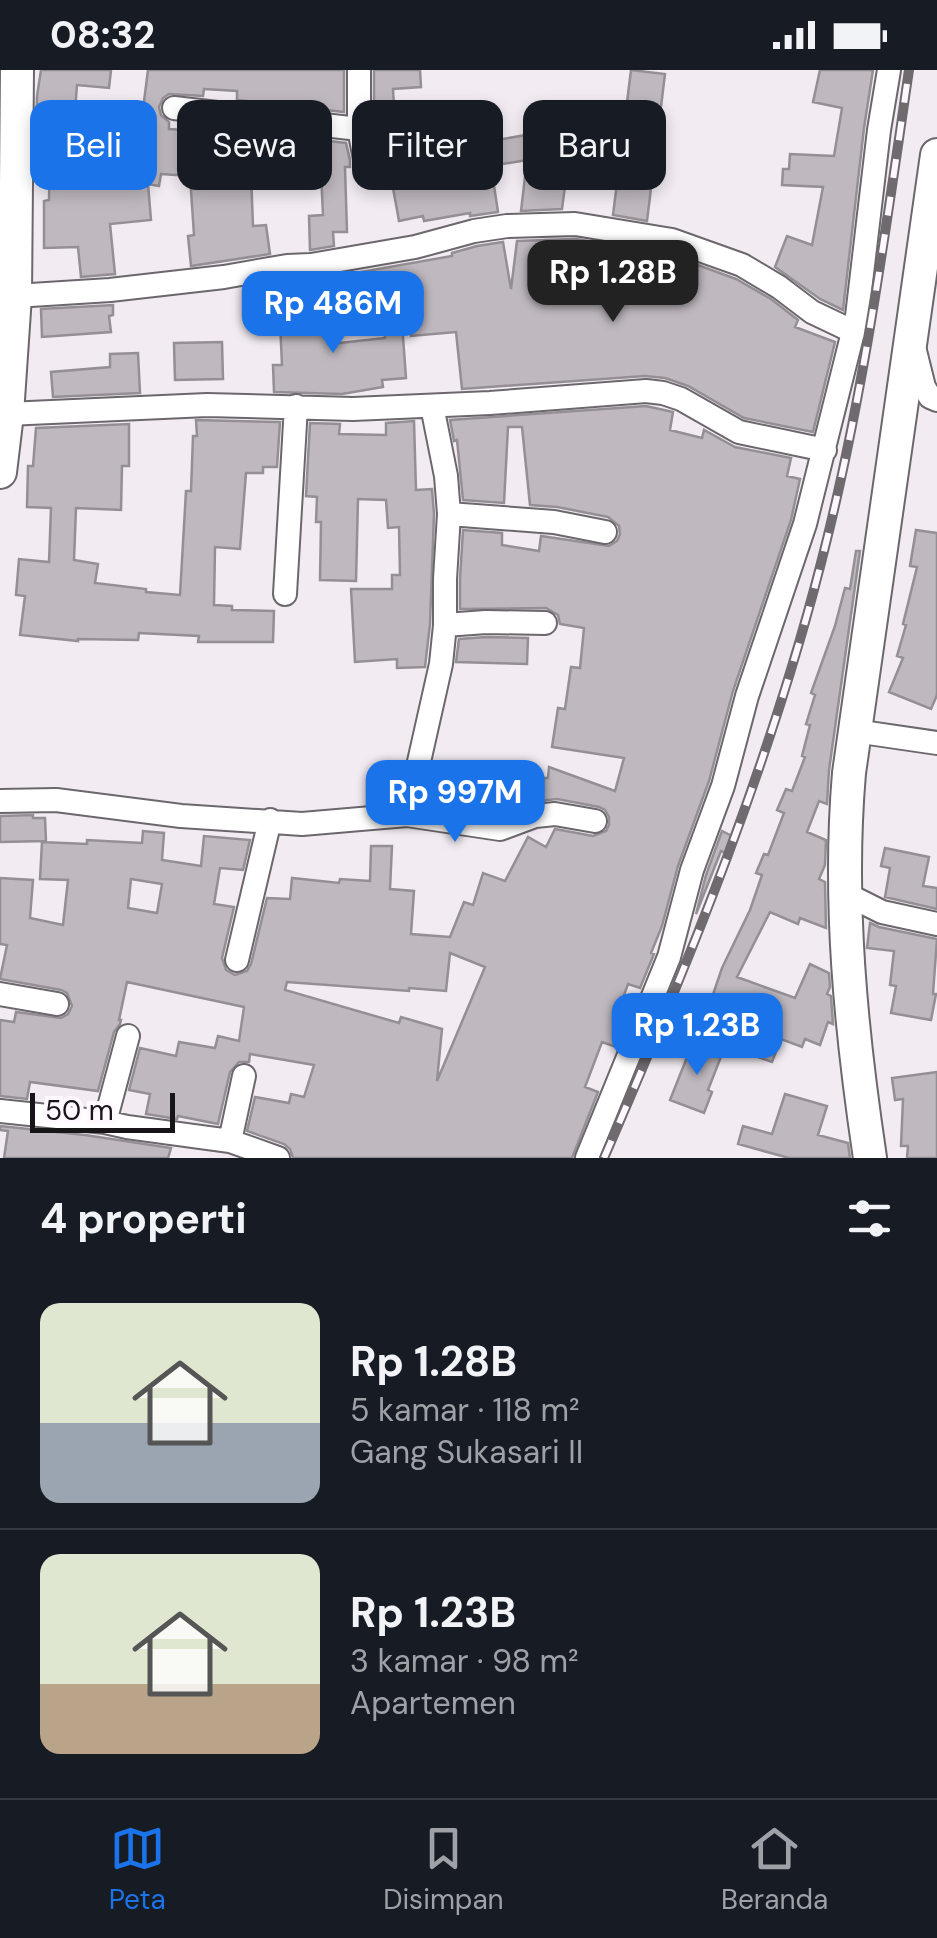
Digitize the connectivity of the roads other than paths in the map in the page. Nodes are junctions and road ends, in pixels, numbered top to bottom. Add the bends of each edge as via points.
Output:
1 (17, 70) edge
2 (359, 70) edge
3 (889, 70) edge
4 (359, 100) edge
5 (174, 108) dead end
6 (352, 128) edge
7 (936, 168) edge
8 (10, 300) edge
9 (854, 332) junction
10 (911, 333) junction
11 (937, 400) edge
12 (296, 406) junction
13 (432, 406) junction
14 (7, 414) junction
15 (825, 450) junction
16 (0, 466) edge
17 (450, 514) junction
18 (604, 532) dead end
19 (285, 594) dead end
20 (445, 624) junction
21 (545, 624) dead end
22 (855, 731) junction
23 (937, 743) edge
24 (0, 801) edge
25 (407, 815) junction
26 (270, 820) junction
27 (594, 820) dead end
28 (844, 893) junction
29 (937, 924) edge
30 (237, 960) dead end
31 (0, 994) edge
32 (57, 1004) dead end
33 (128, 1036) dead end
34 (244, 1076) dead end
35 (0, 1111) edge
36 (105, 1122) junction
37 (237, 1148) edge
38 (278, 1158) edge
39 (587, 1158) edge
40 (870, 1158) edge

1 - 8 main road
2 - 4 street
3 - 9 street
5 - 6 street
7 - 10 main road
8 - 9 street via 312,265 507,226 576,224 672,240 742,265
8 - 14 main road
9 - 15 street
10 - 11 street via 924,387
10 - 22 main road
12 - 13 street
12 - 14 street
12 - 19 street
13 - 15 street via 662,393 739,432
13 - 17 street
14 - 16 main road
15 - 39 street via 669,957
17 - 18 street
17 - 20 street
20 - 21 street
20 - 25 street
22 - 23 street
22 - 28 main road
24 - 26 street
25 - 26 street via 302,824
25 - 27 street via 500,829 535,816
26 - 30 street
28 - 29 street via 882,912
28 - 40 main road
31 - 32 street
33 - 36 street
34 - 37 street
35 - 36 street
36 - 37 street
37 - 38 street

